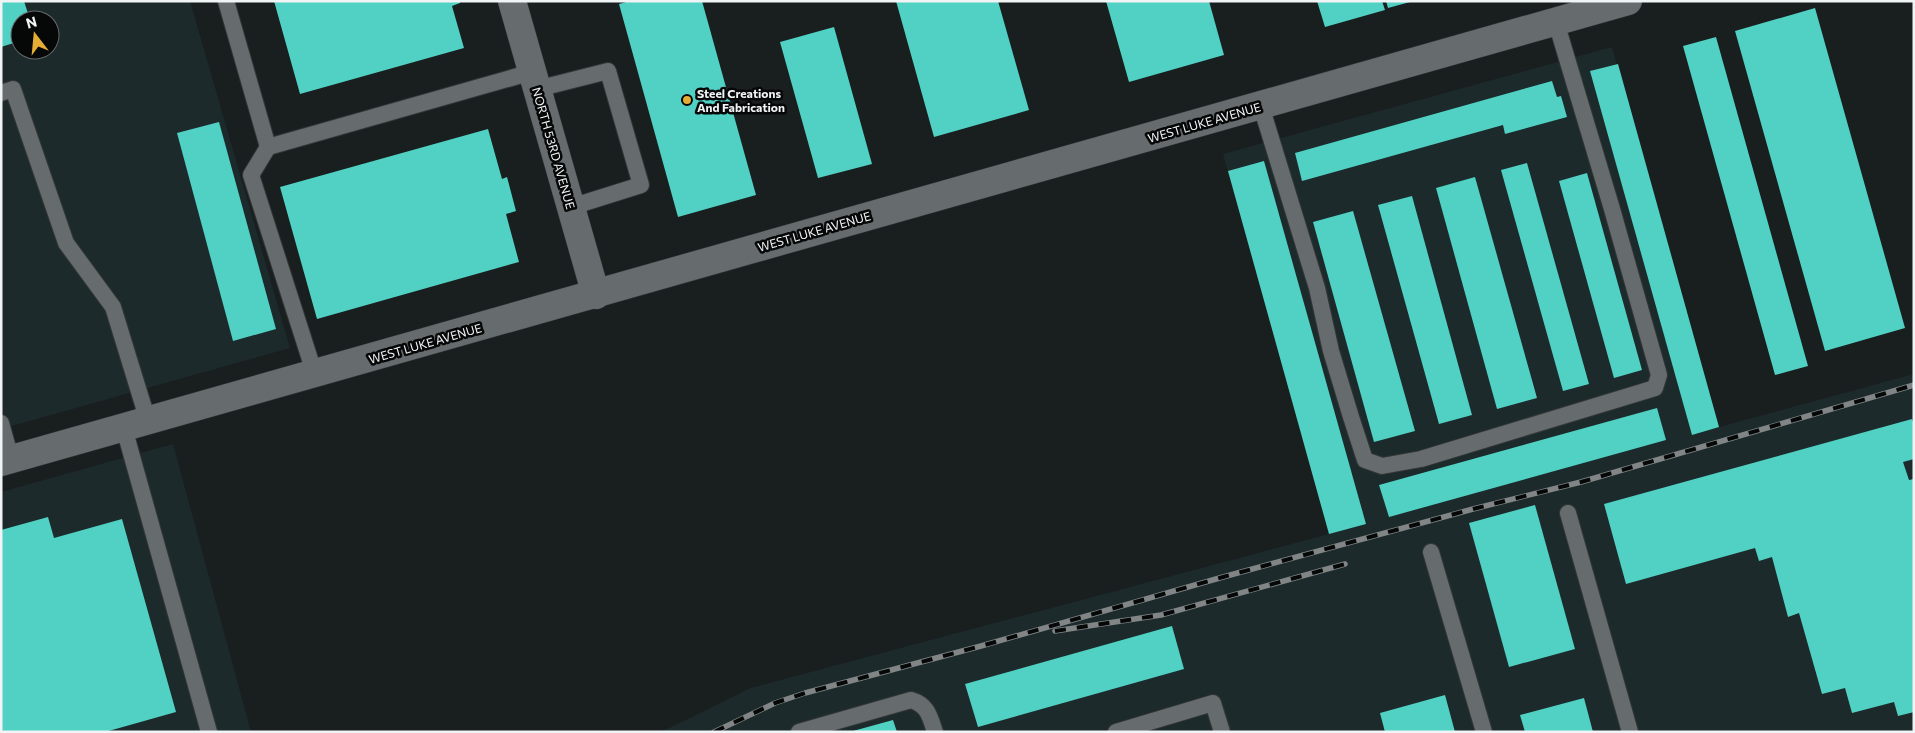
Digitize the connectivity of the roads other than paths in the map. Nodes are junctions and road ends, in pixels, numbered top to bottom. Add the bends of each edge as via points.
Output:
1 (226, 1) edge
2 (512, 1) edge
3 (1628, 1) edge
4 (1565, 13) edge
5 (534, 80) junction
6 (1, 93) edge
7 (1261, 106) junction
8 (268, 146) junction
9 (571, 207) junction
10 (596, 295) junction
11 (315, 374) junction
12 (1, 423) edge
13 (136, 425) junction
14 (6, 461) edge
15 (1568, 513) dead end
16 (1431, 552) dead end
17 (209, 732) edge
18 (799, 732) edge
19 (934, 732) edge
20 (1116, 732) edge
21 (1222, 732) edge
22 (1484, 732) edge
23 (1630, 732) edge

1 - 8 lane
2 - 5 street, NORTH 53RD AVENUE
3 - 4 street, WEST LUKE AVENUE
4 - 7 street, WEST LUKE AVENUE
4 - 7 lane via 1612,209 1659,375 1656,388 1420,459 1382,466 1365,460
5 - 8 lane
5 - 9 street, NORTH 53RD AVENUE
5 - 9 lane via 608,71 641,185
6 - 13 lane via 13,90 66,243 113,307
7 - 10 street, WEST LUKE AVENUE
8 - 11 lane via 251,175
9 - 10 street, NORTH 53RD AVENUE
10 - 11 street, WEST LUKE AVENUE
11 - 13 street, WEST LUKE AVENUE
12 - 14 lane
13 - 14 street, WEST LUKE AVENUE
13 - 17 lane
15 - 23 lane
16 - 22 lane
18 - 19 lane via 912,700 929,711
20 - 21 lane via 1213,703

